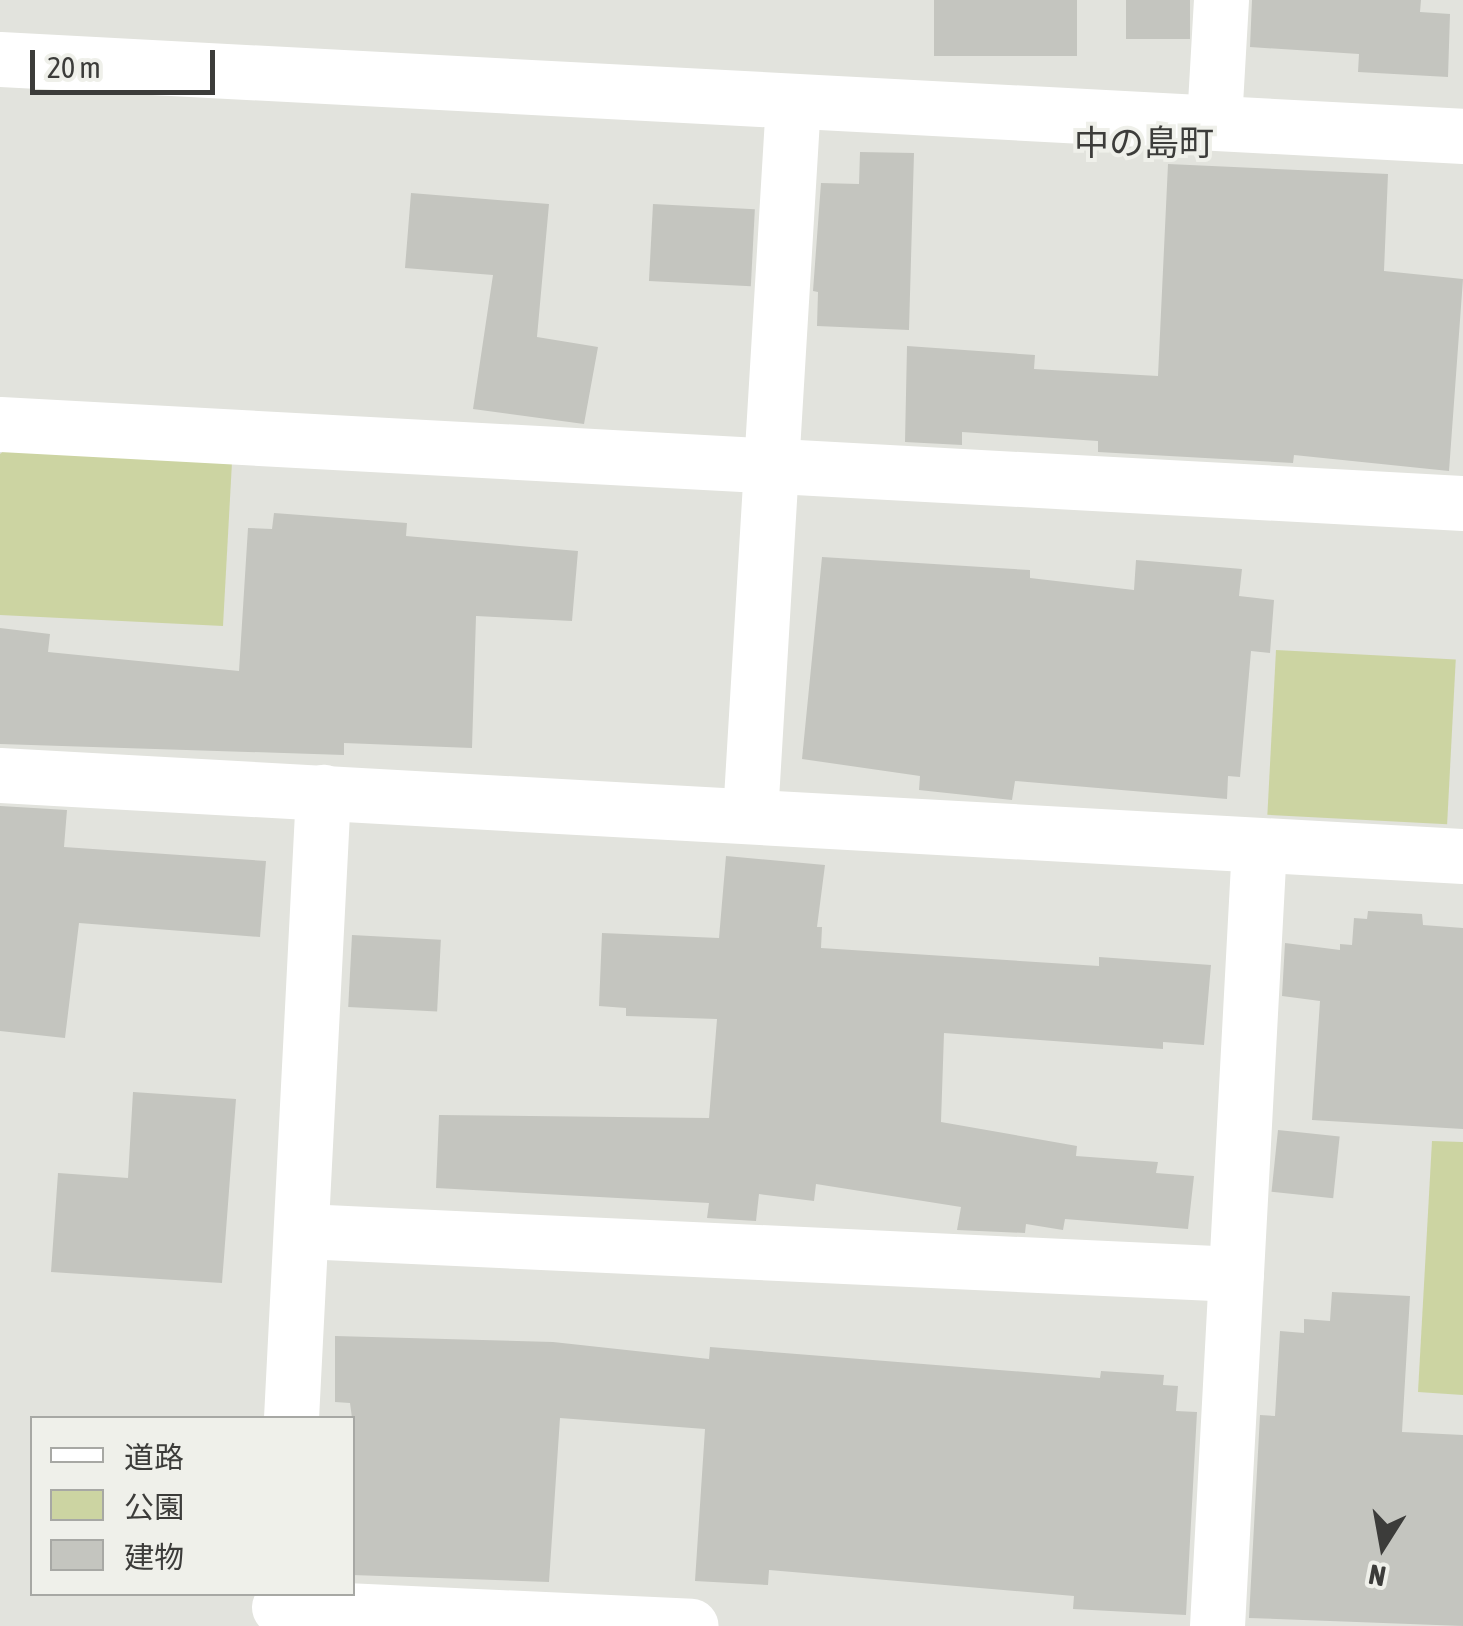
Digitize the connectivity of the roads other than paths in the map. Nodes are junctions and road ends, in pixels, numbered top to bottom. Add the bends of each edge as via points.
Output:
1 (1221, 0) edge
2 (0, 59) edge
3 (793, 102) junction
4 (1214, 121) junction
5 (1463, 136) edge
6 (0, 424) edge
7 (771, 466) junction
8 (1463, 503) edge
9 (0, 775) edge
10 (322, 792) junction
11 (750, 815) junction
12 (1259, 845) junction
13 (1463, 856) edge
14 (302, 1231) junction
15 (1236, 1274) junction
16 (291, 1416) edge
17 (280, 1609) edge
18 (691, 1626) edge
19 (1217, 1626) edge

1 - 4 street
2 - 3 street
3 - 4 street
3 - 7 street
4 - 5 street
6 - 7 street
7 - 8 street
7 - 11 street
9 - 10 street
10 - 11 street
10 - 14 street
11 - 12 street
12 - 13 street
12 - 15 street
14 - 15 street
14 - 16 street
15 - 19 street
17 - 18 street

